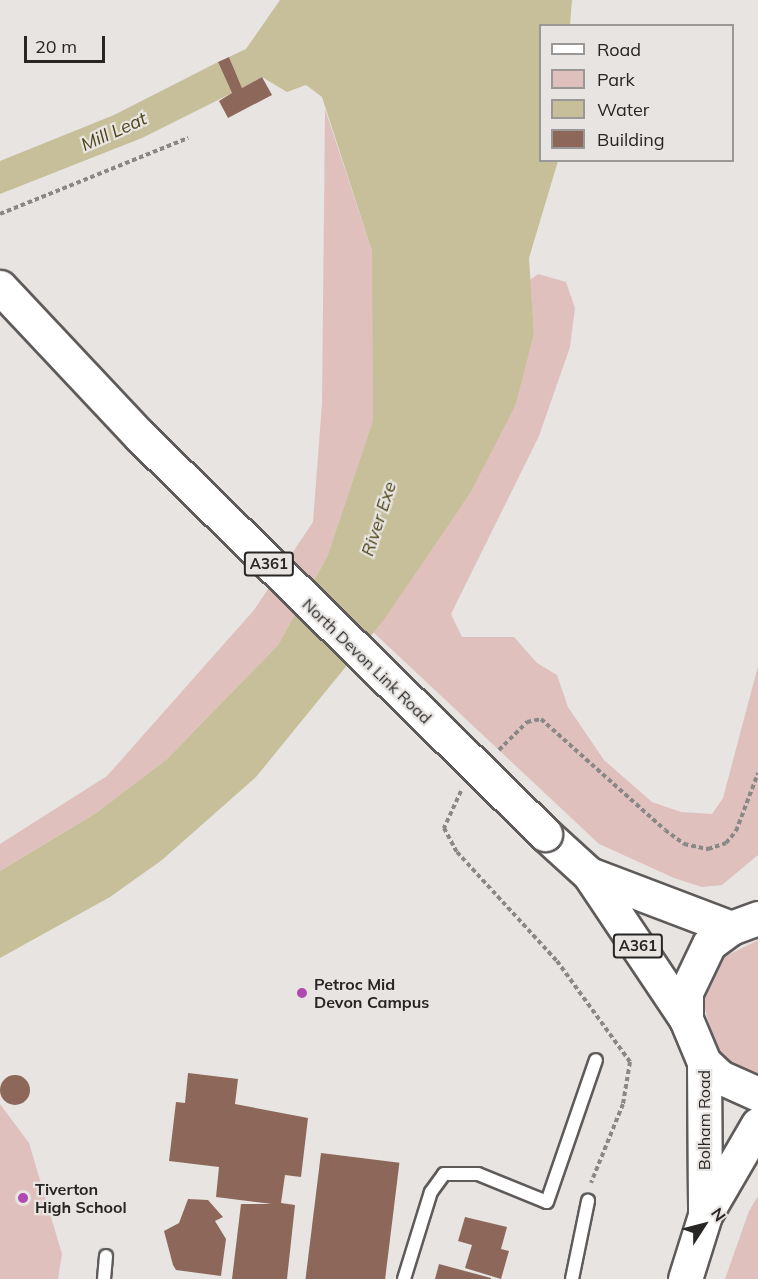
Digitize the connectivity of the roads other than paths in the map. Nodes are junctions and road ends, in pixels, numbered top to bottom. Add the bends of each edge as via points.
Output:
1 (0, 287) edge
2 (589, 874) junction
3 (751, 920) edge
4 (686, 1019) junction
5 (596, 1060) dead end
6 (705, 1062) junction
7 (758, 1094) edge
8 (758, 1124) edge
9 (588, 1201) dead end
10 (705, 1215) junction
11 (106, 1256) dead end
12 (104, 1279) edge
13 (404, 1279) edge
14 (572, 1279) edge
15 (685, 1279) edge

1 - 2 main road, North Devon Link Road / A361, bridge via 140,436
2 - 3 main road, North Devon Link Road / A361
2 - 4 main road, North Devon Link Road / A361
3 - 4 main road via 694,966
4 - 6 main road, North Devon Link Road
5 - 13 lane via 548,1202 478,1174 444,1174 431,1192
6 - 7 main road via 720,1077
6 - 10 main road, Bolham Road
8 - 10 main road, Bolham Road
9 - 14 lane
10 - 15 main road, Bolham Road
11 - 12 lane

